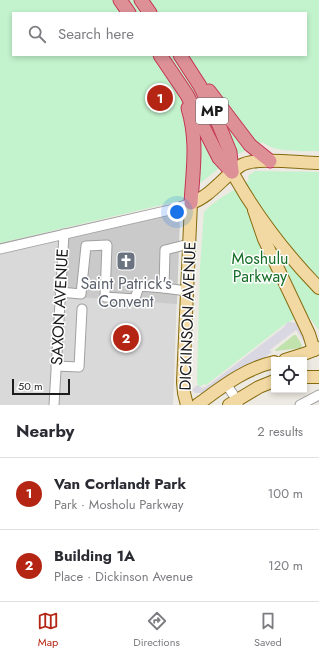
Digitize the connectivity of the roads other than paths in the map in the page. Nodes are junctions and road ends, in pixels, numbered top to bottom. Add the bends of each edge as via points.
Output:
1 (120, 0) edge
2 (141, 0) edge
3 (128, 12) edge
4 (149, 12) edge
5 (161, 56) edge
6 (181, 56) edge
7 (194, 76) junction
8 (181, 85) junction
9 (270, 161) junction
10 (319, 164) edge
11 (232, 172) junction
12 (191, 203) junction
13 (254, 210) junction
14 (64, 234) junction
15 (189, 244) junction
16 (0, 249) edge
17 (164, 288) junction
18 (319, 288) edge
19 (187, 290) junction
20 (60, 292) junction
21 (82, 309) dead end
22 (316, 349) edge
23 (294, 357) edge
24 (271, 363) edge
25 (56, 366) junction
26 (307, 377) edge
27 (319, 377) edge
28 (271, 382) edge
29 (226, 384) junction
30 (319, 395) edge
31 (235, 403) edge
32 (54, 405) edge
33 (187, 405) edge
34 (197, 405) edge
35 (300, 405) edge

1 - 3 highway
2 - 4 highway
5 - 8 highway, MP
6 - 7 highway, MP
7 - 9 highway via 209,91 250,145
7 - 11 highway, MP via 230,152
8 - 11 highway, MP via 219,158
8 - 12 highway via 194,136
9 - 10 main road
9 - 11 main road via 248,163
11 - 12 main road via 203,198
11 - 13 main road, MP
12 - 14 street
12 - 15 main road, DICKINSON AVENUE
13 - 18 main road, MP via 274,238
13 - 22 main road via 264,239
14 - 16 street
14 - 20 street, SAXON AVENUE
15 - 17 street via 165,250
15 - 19 main road, DICKINSON AVENUE
17 - 19 street
17 - 20 street via 139,286 135,299 105,297 107,245 86,246 81,294
19 - 33 main road, DICKINSON AVENUE via 183,386
20 - 25 street, SAXON AVENUE
21 - 25 street via 79,367
22 - 23 main road
24 - 29 main road via 250,370
25 - 32 street, SAXON AVENUE
26 - 27 main road
28 - 31 main road
29 - 31 street
29 - 34 main road
30 - 35 street

